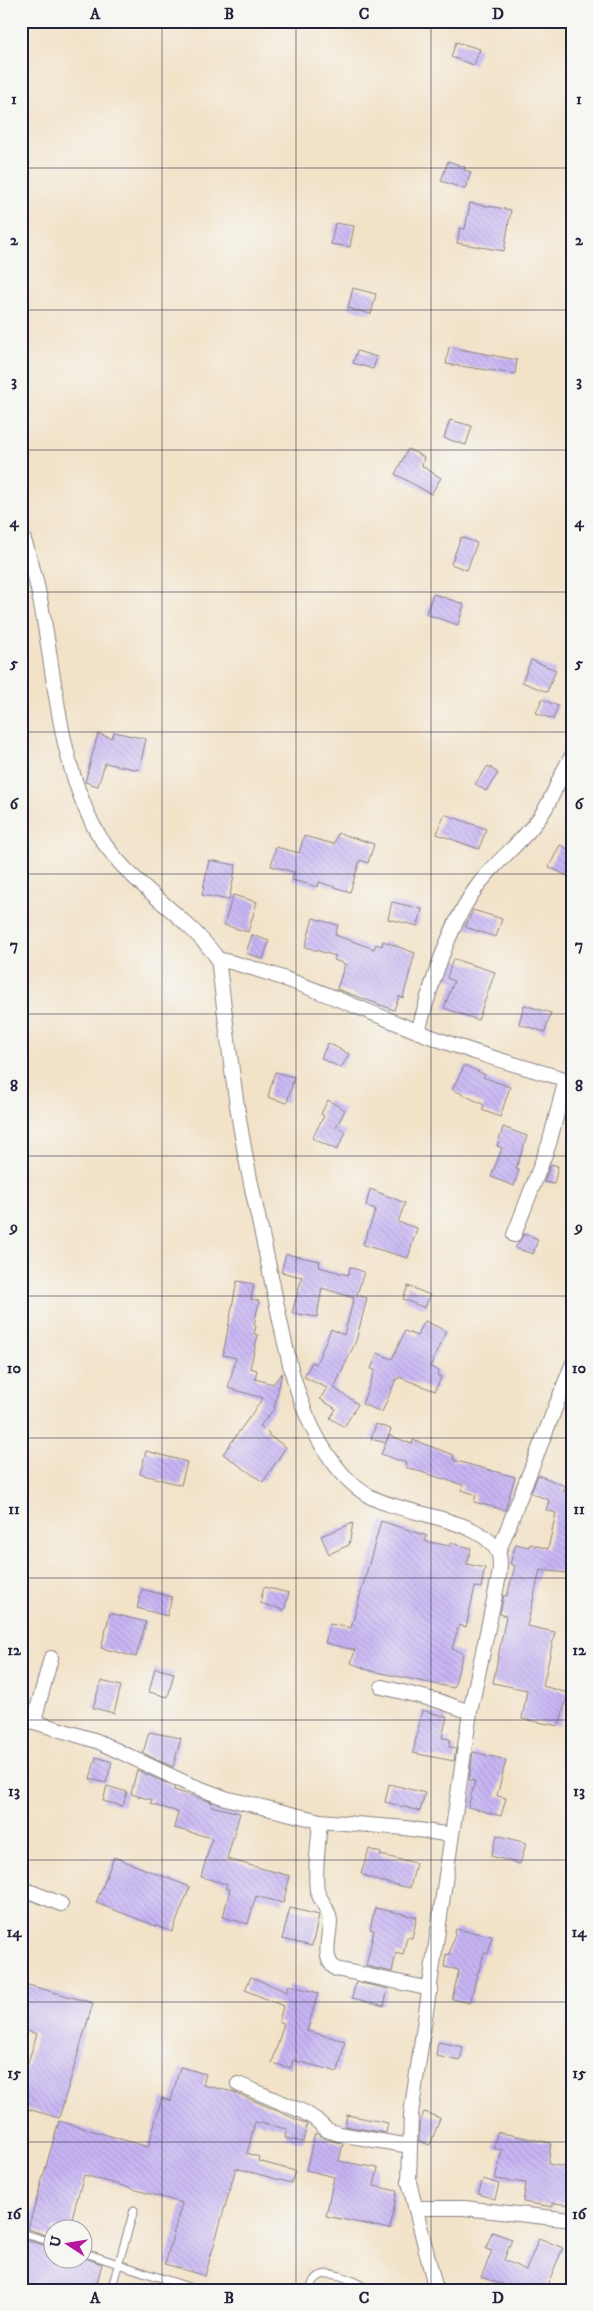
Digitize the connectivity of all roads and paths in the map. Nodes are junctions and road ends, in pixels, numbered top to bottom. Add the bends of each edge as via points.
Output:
1 (21, 532) edge
2 (572, 756) edge
3 (218, 959) junction
4 (418, 1032) junction
5 (569, 1080) edge
6 (514, 1235) dead end
7 (572, 1365) edge
8 (498, 1553) junction
9 (51, 1658) dead end
10 (382, 1687) dead end
11 (470, 1712) junction
12 (28, 1719) edge
13 (320, 1821) junction
14 (451, 1835) junction
15 (21, 1888) edge
16 (60, 1904) dead end
17 (430, 1989) junction
18 (238, 2084) dead end
19 (410, 2146) junction
20 (417, 2208) junction
21 (134, 2210) dead end
22 (572, 2220) edge
23 (21, 2233) edge
24 (42, 2239) edge
25 (92, 2255) edge
26 (119, 2263) junction
27 (111, 2290) edge
28 (198, 2290) edge
29 (309, 2290) edge
30 (371, 2290) edge
31 (436, 2290) edge

1 - 3 street via 37,577 51,672 70,761 78,791 93,824 126,870 205,942
2 - 4 street via 544,812 530,832 478,886 459,918 430,986
3 - 4 street via 291,982
3 - 8 street via 243,1142 288,1357 299,1399 311,1427 331,1461 349,1482 368,1496 395,1508 476,1530 490,1541
4 - 5 street via 483,1056
5 - 6 street via 549,1144
7 - 8 street
8 - 11 street via 501,1565
9 - 12 street
10 - 11 street
11 - 14 street
12 - 13 street via 104,1744 225,1798
13 - 14 street
13 - 17 street via 317,1889 330,1921 330,1964 336,1969
14 - 17 street
15 - 16 street
17 - 19 street via 411,2114
18 - 19 street via 304,2112 327,2130
19 - 20 street via 409,2182
20 - 22 street via 464,2208
20 - 31 street
21 - 26 lane
23 - 24 lane
25 - 26 lane
26 - 27 lane
26 - 28 lane
29 - 30 lane via 318,2277 325,2274 340,2276

